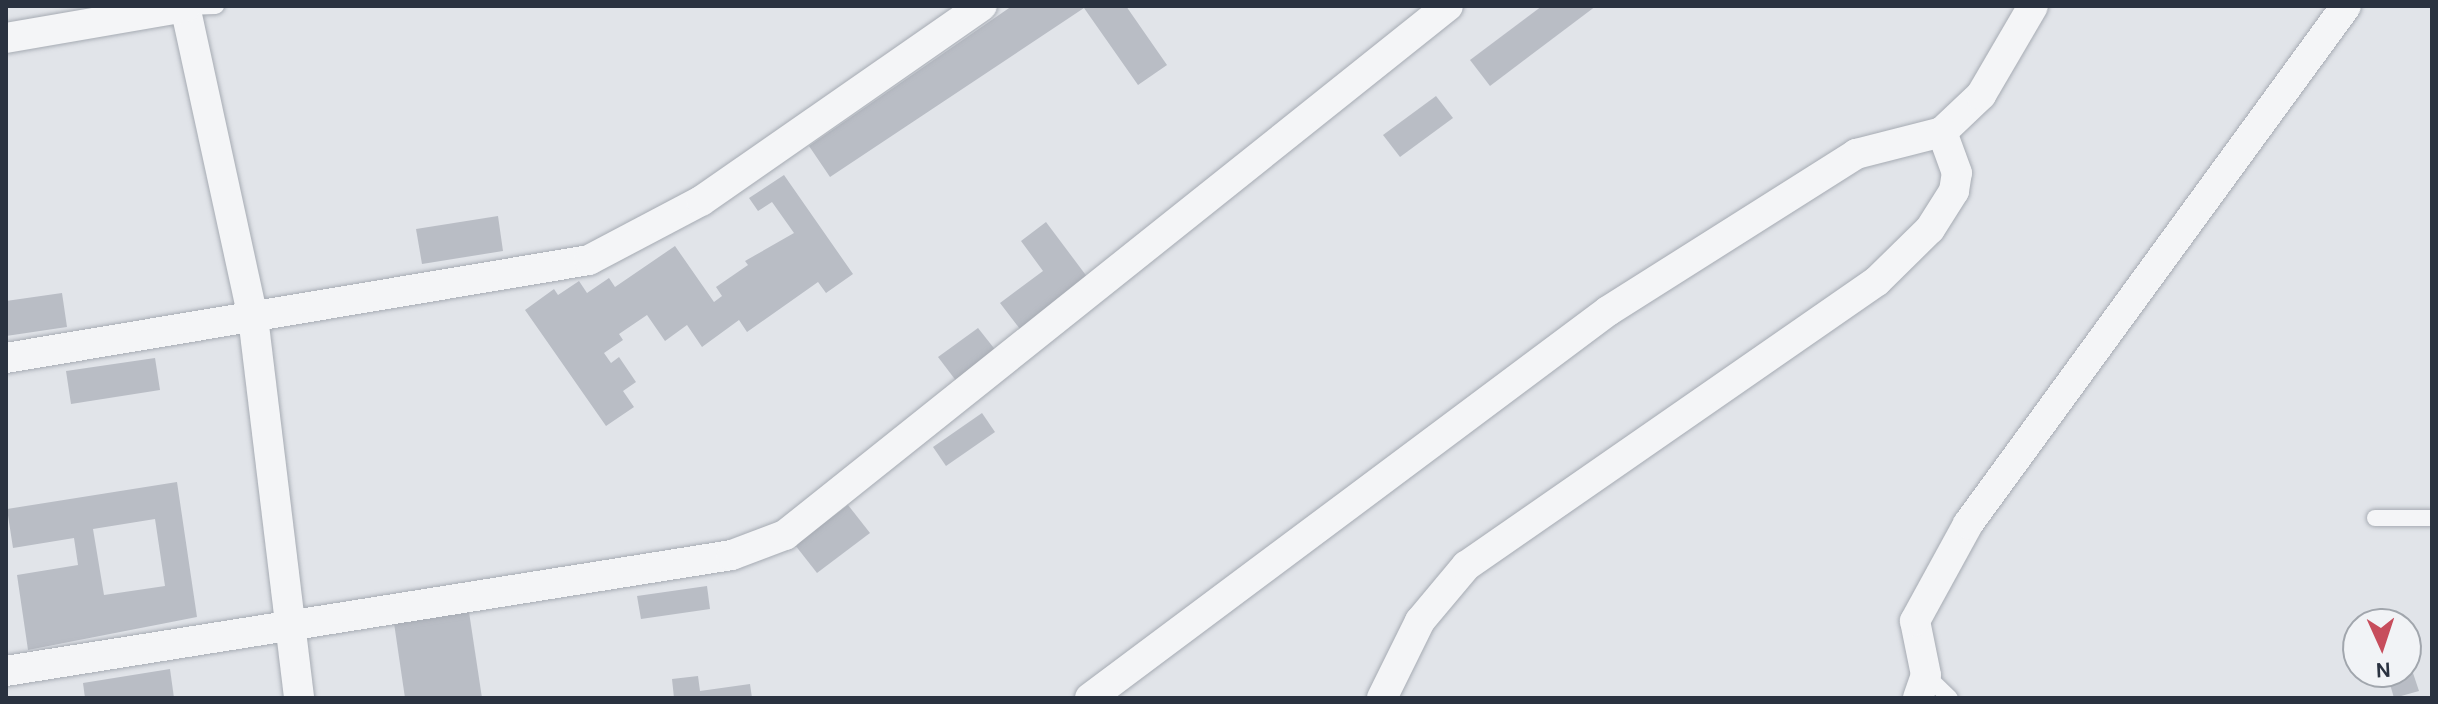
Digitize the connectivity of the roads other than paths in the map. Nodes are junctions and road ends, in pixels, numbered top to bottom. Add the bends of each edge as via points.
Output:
1 (216, 6) edge
2 (982, 6) edge
3 (1448, 6) edge
4 (2033, 6) edge
5 (2346, 6) edge
6 (185, 7) edge
7 (6, 38) edge
8 (1942, 132) junction
9 (253, 317) junction
10 (6, 358) edge
11 (2375, 518) dead end
12 (2432, 518) edge
13 (290, 623) junction
14 (6, 671) edge
15 (1922, 686) edge
16 (299, 698) edge
17 (1090, 698) edge
18 (1382, 698) edge
19 (1950, 698) edge

1 - 6 lane
2 - 9 street via 701,201 589,260
3 - 13 street via 785,535 732,555
4 - 8 street via 1981,95
5 - 15 street via 1968,524 1915,621
6 - 7 street
6 - 9 street
8 - 17 street via 1856,154 1608,311
8 - 18 street via 1957,173 1954,191 1930,229 1877,281 1466,566 1420,621
9 - 10 street
9 - 13 street
11 - 12 lane
13 - 14 street
13 - 16 street
15 - 19 lane

